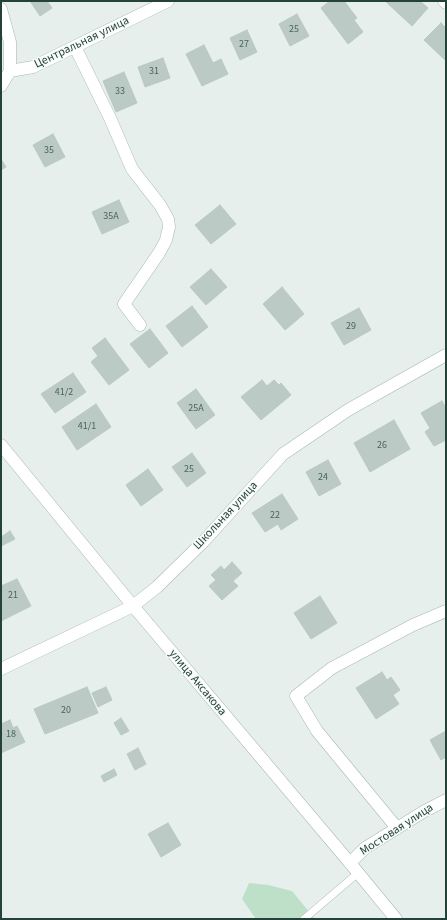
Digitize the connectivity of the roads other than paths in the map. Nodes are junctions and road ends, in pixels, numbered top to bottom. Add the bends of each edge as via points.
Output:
1 (168, 1) edge
2 (1, 10) edge
3 (75, 47) junction
4 (10, 71) junction
5 (1, 86) edge
6 (140, 325) dead end
7 (446, 355) edge
8 (1, 445) edge
9 (133, 606) junction
10 (446, 611) edge
11 (1, 669) edge
12 (446, 800) edge
13 (397, 828) junction
14 (350, 863) junction
15 (358, 873) junction
16 (304, 919) edge
17 (396, 919) edge

1 - 3 street, Центральная улица
2 - 4 street via 10,42
3 - 4 street, Центральная улица via 33,67
3 - 6 street via 132,169 168,219 166,240 124,304
4 - 5 street
7 - 9 street, Школьная улица via 348,410 283,454 204,541 157,587
8 - 9 street, улица Аксакова
9 - 11 street, Школьная улица
9 - 14 street, улица Аксакова
10 - 13 street via 413,625 332,668 296,696 317,730
12 - 13 street, Мостовая улица
13 - 14 street, Мостовая улица via 365,848
14 - 15 street, улица Аксакова
15 - 16 lane
15 - 17 street, улица Аксакова

